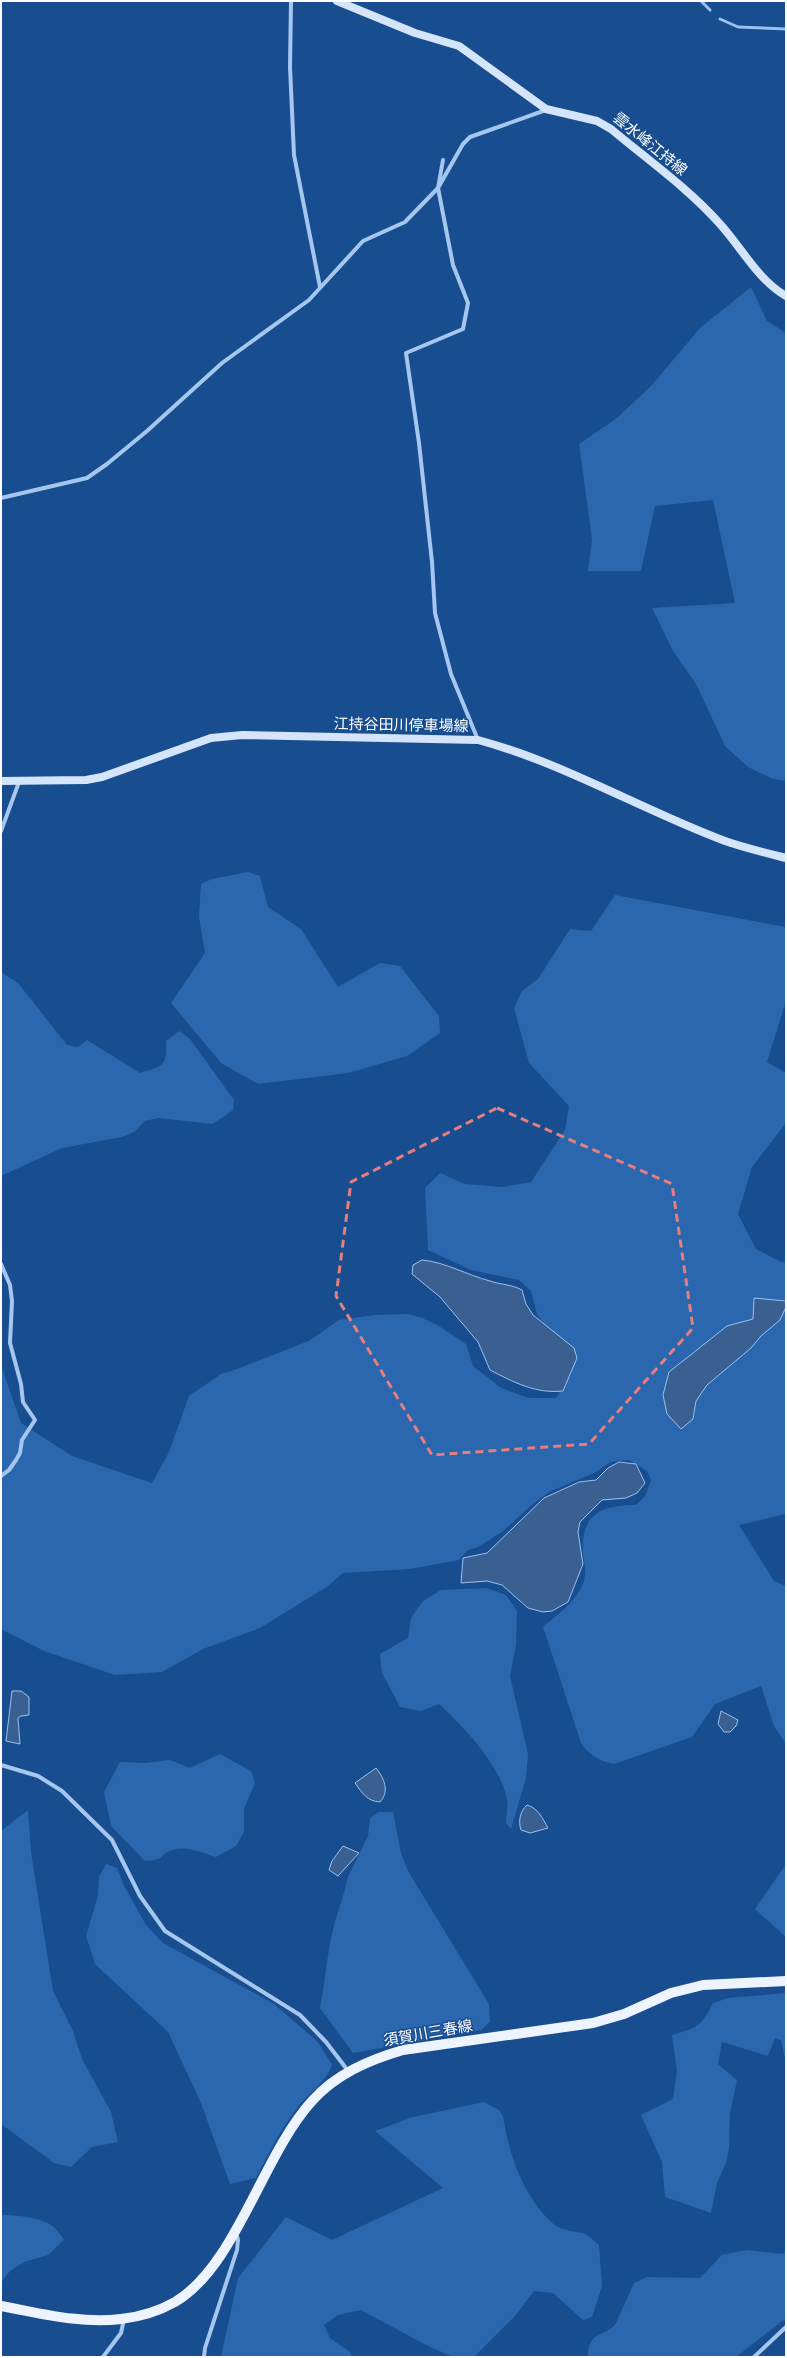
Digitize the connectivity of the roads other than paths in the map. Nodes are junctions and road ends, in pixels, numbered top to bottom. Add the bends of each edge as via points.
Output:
1 (291, 1) edge
2 (337, 1) edge
3 (546, 109) junction
4 (443, 160) dead end
5 (438, 188) junction
6 (320, 287) junction
7 (786, 296) edge
8 (1, 498) edge
9 (478, 740) junction
10 (1, 782) edge
11 (19, 782) junction
12 (1, 831) edge
13 (786, 858) edge
14 (1, 1264) edge
15 (1, 1476) edge
16 (1, 1765) edge
17 (786, 1981) edge
18 (349, 2072) junction
19 (235, 2230) junction
20 (1, 2306) edge
21 (124, 2318) junction
22 (786, 2327) edge
23 (103, 2357) edge
24 (204, 2357) edge
25 (754, 2357) edge

1 - 6 street via 290,66 294,155
2 - 3 main road, 雲水峰江持線 via 415,33 459,46
3 - 5 street via 470,137 463,144
3 - 7 main road, 雲水峰江持線 via 597,120 612,130 691,195 720,223 770,285
4 - 5 street
5 - 6 street via 405,222 363,242
5 - 9 street via 454,265 468,303 463,329 406,353 419,443 435,613 451,674
6 - 8 street via 310,300 222,363 147,431 87,478
9 - 11 main road, 江持谷田川停車場線 via 242,735 211,738 102,777 86,780
9 - 13 main road, 江持谷田川停車場線 via 551,765 726,841
10 - 11 main road, 江持谷田川停車場線
11 - 12 street
14 - 15 street via 10,1285 12,1300 10,1343 23,1402 35,1420 22,1440 16,1460
16 - 18 street via 38,1776 62,1791 112,1840 140,1896 165,1931 300,2014
17 - 18 main road, 須賀川三春線 via 740,1982 687,1988 610,2019 403,2050 377,2058
18 - 19 main road, 須賀川三春線 via 313,2100 292,2128
19 - 21 main road, 須賀川三春線 via 211,2268 190,2291 167,2306
19 - 24 street via 238,2240 236,2250
20 - 21 main road, 須賀川三春線 via 60,2317 106,2320
21 - 23 street via 121,2333
22 - 25 street

